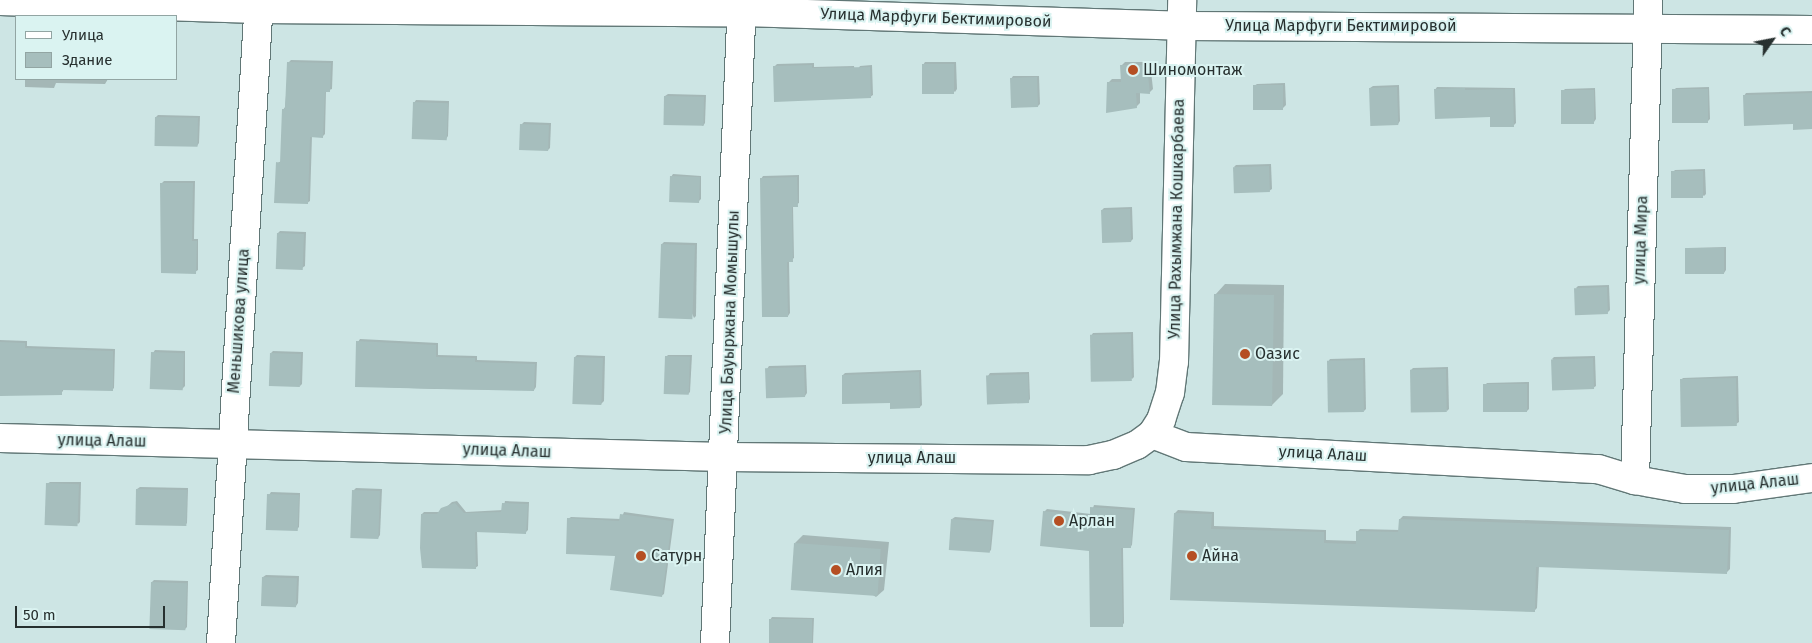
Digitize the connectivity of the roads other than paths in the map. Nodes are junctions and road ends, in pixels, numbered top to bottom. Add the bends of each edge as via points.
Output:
1 (1648, 0) edge
2 (0, 2) edge
3 (258, 4) edge
4 (742, 6) edge
5 (1182, 13) edge
6 (1647, 28) junction
7 (1812, 30) edge
8 (1152, 434) junction
9 (0, 438) edge
10 (231, 443) junction
11 (1636, 443) junction
12 (724, 457) junction
13 (1598, 469) junction
14 (1812, 478) edge
15 (1635, 480) junction
16 (221, 643) edge
17 (715, 643) edge

1 - 6 street, улица Мира
2 - 3 street, Улица Марфуги Бектимировой
3 - 4 street, Улица Марфуги Бектимировой
3 - 10 street, Меньшикова улица
4 - 5 street, Улица Марфуги Бектимировой
4 - 12 street, Улица Бауыржана Момышулы
5 - 6 street, Улица Марфуги Бектимировой
5 - 8 street, Улица Рахымжана Кошкарбаева via 1174,362 1162,420
6 - 7 street, Улица Марфуги Бектимировой
6 - 11 street, улица Мира
8 - 12 street, улица Алаш via 1113,455 1089,460
8 - 13 street, улица Алаш via 1186,447
9 - 10 street, улица Алаш
10 - 12 street, улица Алаш
10 - 16 street, Меньшикова улица
11 - 13 street via 1623,456
11 - 15 street, улица Мира
12 - 17 street, Улица Бауыржана Момышулы
13 - 15 street, улица Алаш
14 - 15 street, улица Алаш via 1732,490 1685,489

